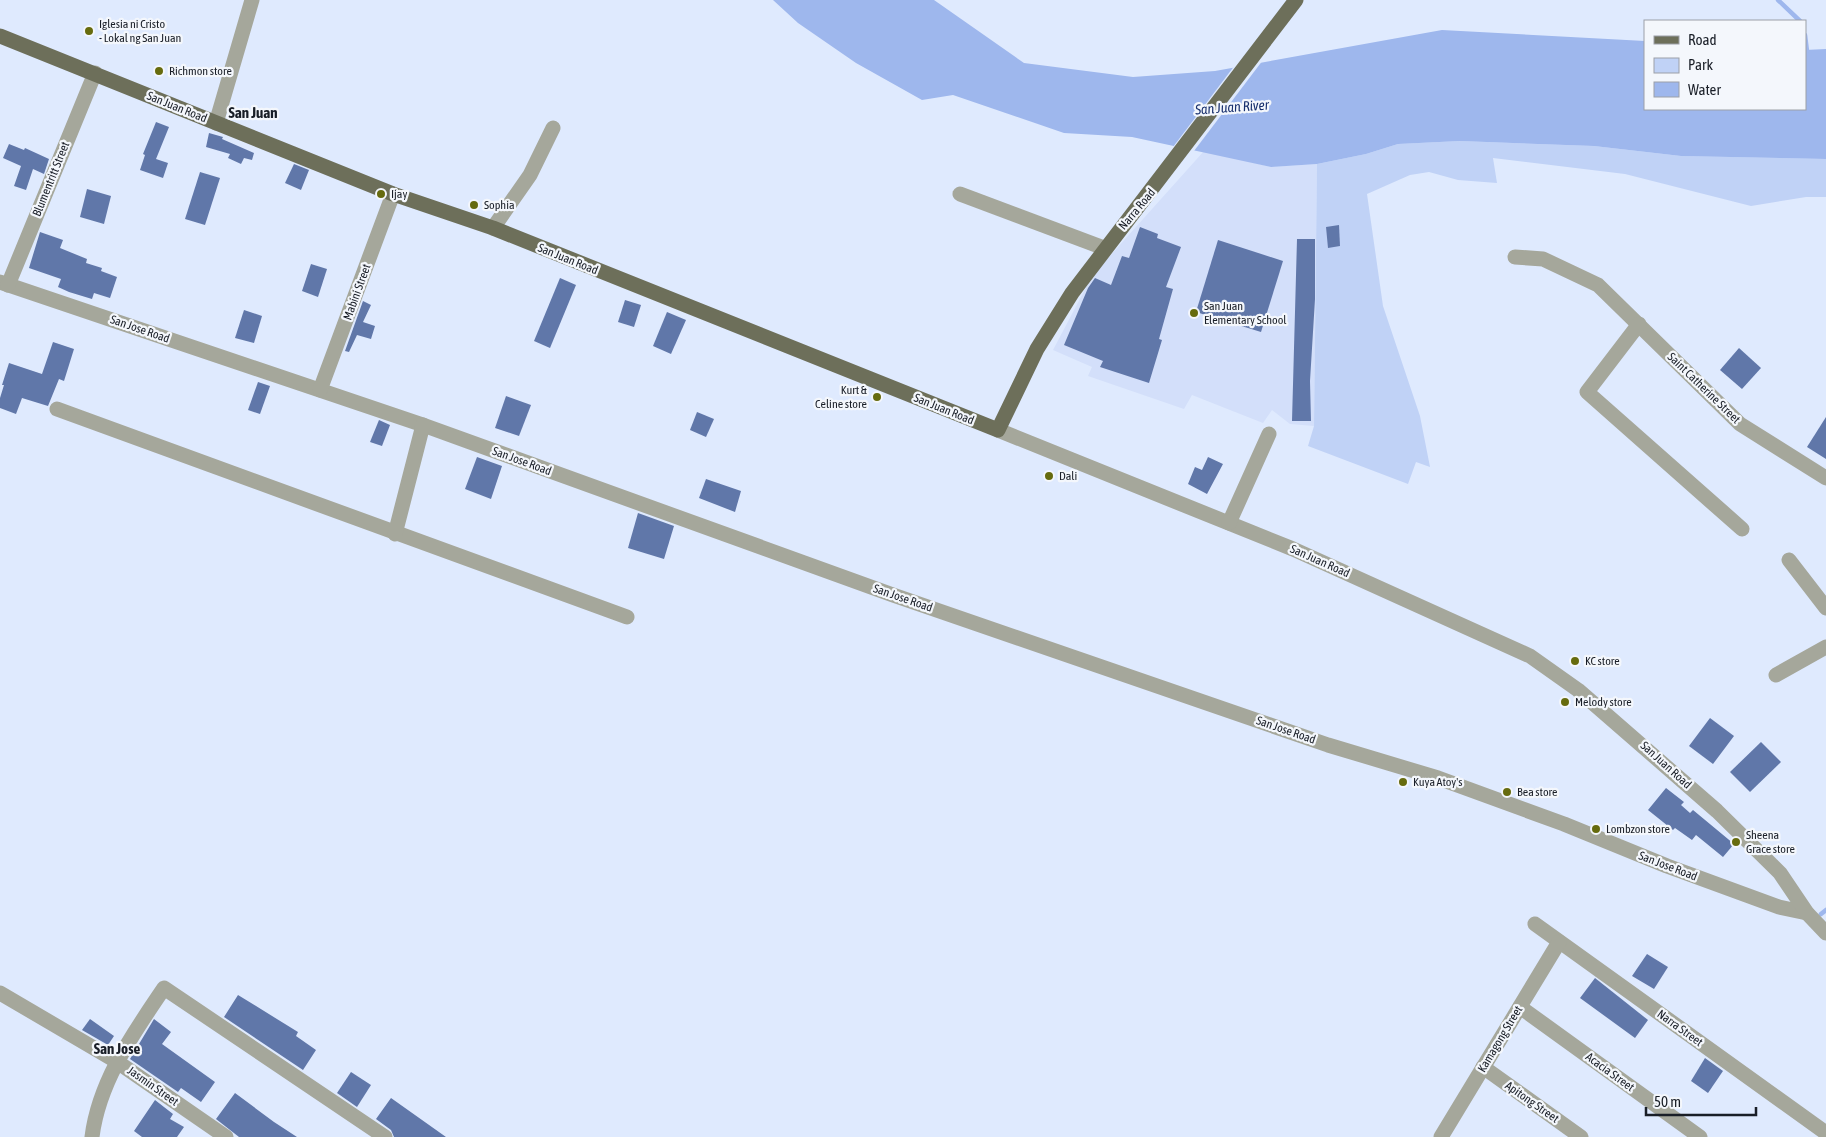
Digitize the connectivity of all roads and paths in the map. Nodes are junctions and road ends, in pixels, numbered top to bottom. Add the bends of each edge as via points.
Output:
1 (252, 0) edge
2 (1296, 0) edge
3 (0, 36) edge
4 (95, 73) junction
5 (216, 123) junction
6 (553, 128) dead end
7 (393, 194) junction
8 (960, 194) dead end
9 (493, 228) junction
10 (1104, 248) junction
11 (1515, 257) dead end
12 (4, 283) edge
13 (1639, 324) junction
14 (320, 390) junction
15 (57, 409) dead end
16 (422, 425) junction
17 (998, 430) junction
18 (1269, 434) dead end
19 (1826, 478) edge
20 (1229, 523) junction
21 (1742, 529) dead end
22 (395, 534) junction
23 (1789, 560) dead end
24 (1826, 608) edge
25 (627, 617) dead end
26 (1826, 647) edge
27 (1776, 675) dead end
28 (1807, 913) junction
29 (1535, 924) dead end
30 (1826, 932) edge
31 (1559, 942) junction
32 (0, 993) edge
33 (1520, 1007) junction
34 (116, 1062) junction
35 (1483, 1068) junction
36 (1826, 1132) edge
37 (1448, 1134) edge
38 (92, 1137) edge
39 (226, 1137) edge
40 (385, 1137) edge
41 (1581, 1137) edge
42 (1700, 1137) edge

1 - 5 street
2 - 10 main road, Narra Road via 1159,182
3 - 4 main road, San Juan Road
4 - 5 main road, San Juan Road
4 - 12 street, Blumentritt Street
5 - 7 main road, San Juan Road
6 - 9 street via 530,175
7 - 9 main road, San Juan Road
7 - 14 street, Mabini Street
8 - 10 street
9 - 17 main road, San Juan Road
10 - 17 main road, Narra Road via 1049,329
11 - 13 street, Saint Catherine Street via 1542,259 1598,285
12 - 14 street, San Jose Road
13 - 19 street, Saint Catherine Street via 1740,424
13 - 21 street via 1587,392
14 - 16 street, San Jose Road
15 - 22 street
16 - 22 street
16 - 28 street, San Jose Road via 902,598 1328,745 1438,778 1779,907
17 - 20 street, San Juan Road
18 - 20 street
20 - 28 street, San Juan Road via 1293,548 1530,656 1586,696 1717,811 1780,873
22 - 25 street
23 - 24 street
26 - 27 street
28 - 30 street, San Juan Road
29 - 31 street, Narra Street
31 - 33 street, Kamagong Street
31 - 36 street, Narra Street
32 - 34 street, Jasmin Street
33 - 35 street, Kamagong Street
33 - 42 street, Acacia Street
34 - 38 street via 95,1116
34 - 39 street, Jasmin Street
34 - 40 street via 164,988
35 - 37 street, Kamagong Street
35 - 41 street, Apitong Street

